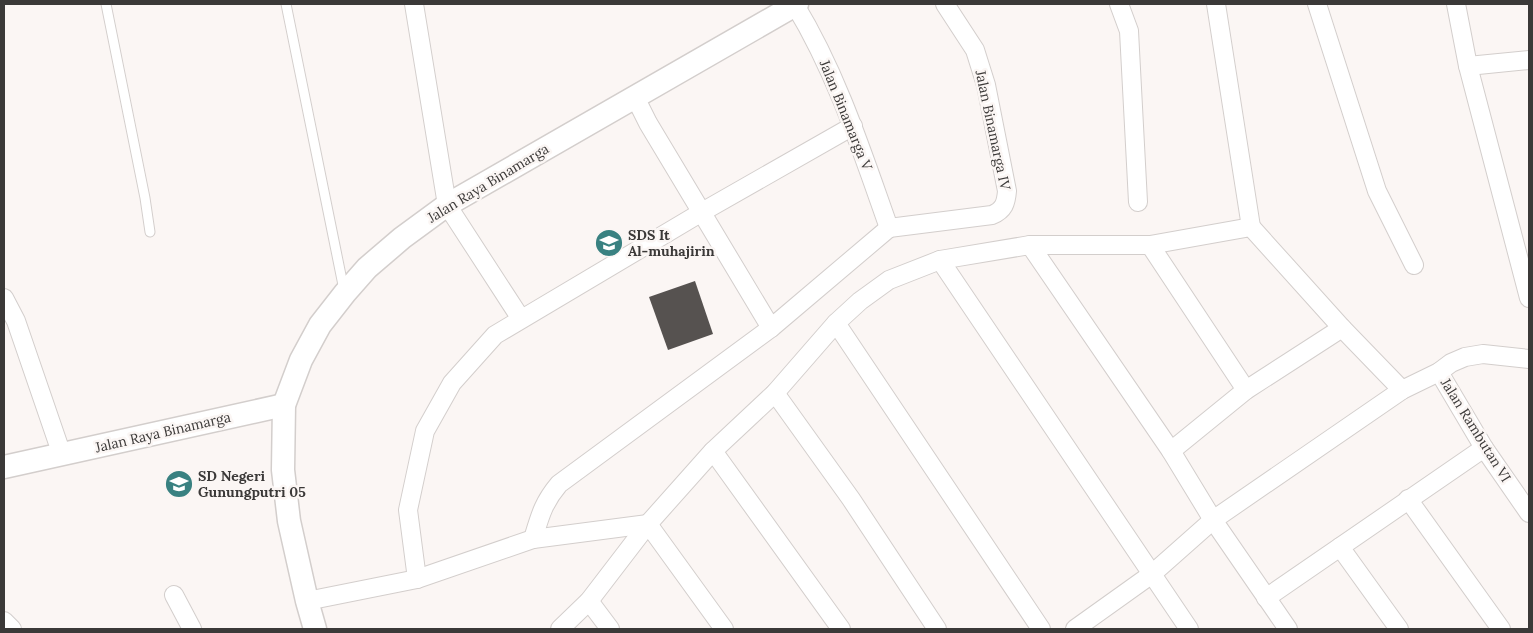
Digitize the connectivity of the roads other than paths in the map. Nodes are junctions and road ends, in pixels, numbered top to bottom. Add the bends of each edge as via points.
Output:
1 (106, 4) edge
2 (286, 4) edge
3 (414, 4) edge
4 (945, 4) edge
5 (1119, 4) edge
6 (1216, 4) edge
7 (1317, 4) edge
8 (1456, 4) edge
9 (796, 5) edge
10 (1529, 60) edge
11 (1468, 66) junction
12 (635, 97) junction
13 (853, 126) junction
14 (1138, 202) dead end
15 (447, 205) junction
16 (702, 212) junction
17 (889, 228) junction
18 (1251, 228) junction
19 (150, 232) dead end
20 (1030, 245) junction
21 (1150, 245) junction
22 (940, 260) junction
23 (1414, 265) dead end
24 (344, 293) junction
25 (4, 298) edge
26 (1529, 298) edge
27 (520, 319) junction
28 (836, 323) junction
29 (771, 328) junction
30 (1342, 328) junction
31 (1529, 360) edge
32 (1439, 372) junction
33 (1246, 390) junction
34 (1402, 390) junction
35 (774, 393) junction
36 (284, 405) junction
37 (1484, 448) junction
38 (713, 451) junction
39 (1171, 451) junction
40 (62, 455) junction
41 (4, 467) edge
42 (1408, 499) junction
43 (1529, 513) edge
44 (1213, 520) junction
45 (648, 524) junction
46 (533, 539) junction
47 (1340, 547) junction
48 (1152, 574) junction
49 (417, 579) junction
50 (174, 595) dead end
51 (1266, 598) junction
52 (588, 601) junction
53 (307, 602) junction
54 (4, 621) edge
55 (12, 629) edge
56 (192, 629) edge
57 (315, 629) edge
58 (560, 629) edge
59 (610, 629) edge
60 (724, 629) edge
61 (842, 629) edge
62 (937, 629) edge
63 (1041, 629) edge
64 (1076, 629) edge
65 (1189, 629) edge
66 (1288, 629) edge
67 (1399, 629) edge
68 (1501, 629) edge

1 - 19 lane
2 - 24 lane
3 - 15 street
4 - 17 street, Jalan Binamarga IV via 975,50 1006,200 1003,208 992,216
5 - 14 street via 1129,31
6 - 18 street
7 - 23 street via 1377,191
8 - 11 street
9 - 12 street, Jalan Raya Binamarga
9 - 13 street, Jalan Binamarga V
10 - 11 street
11 - 26 street
12 - 15 street, Jalan Raya Binamarga
12 - 16 street
13 - 16 street
13 - 17 street, Jalan Binamarga V
15 - 24 street, Jalan Raya Binamarga via 402,238
15 - 27 street
16 - 27 street
16 - 29 street
17 - 29 street
18 - 21 street
18 - 30 street
20 - 21 street
20 - 22 street
20 - 39 street
21 - 33 street
22 - 28 street via 889,280
22 - 48 street
24 - 36 street, Jalan Raya Binamarga via 300,360
25 - 40 street via 16,321
27 - 49 street via 495,335 452,382 425,432 408,510
28 - 35 street
28 - 63 street
29 - 46 street via 559,484 542,508
30 - 33 street
30 - 34 street
31 - 32 street via 1483,354 1450,363
32 - 34 street
32 - 37 street, Jalan Rambutan VI
33 - 39 street
34 - 44 street
35 - 38 street
35 - 62 street via 851,499
36 - 40 street, Jalan Raya Binamarga
36 - 53 street via 283,470 289,520
37 - 42 street
37 - 43 street, Jalan Rambutan VI
38 - 45 street
38 - 61 street
39 - 44 street
40 - 41 street, Jalan Raya Binamarga
42 - 47 street
42 - 68 street
44 - 48 street
44 - 51 street
45 - 46 street
45 - 52 street
45 - 60 street
46 - 49 street
47 - 51 street
47 - 67 street
48 - 64 street
48 - 65 street
49 - 53 street
50 - 56 street
51 - 66 street
52 - 58 street
52 - 59 street
53 - 57 street
54 - 55 street

